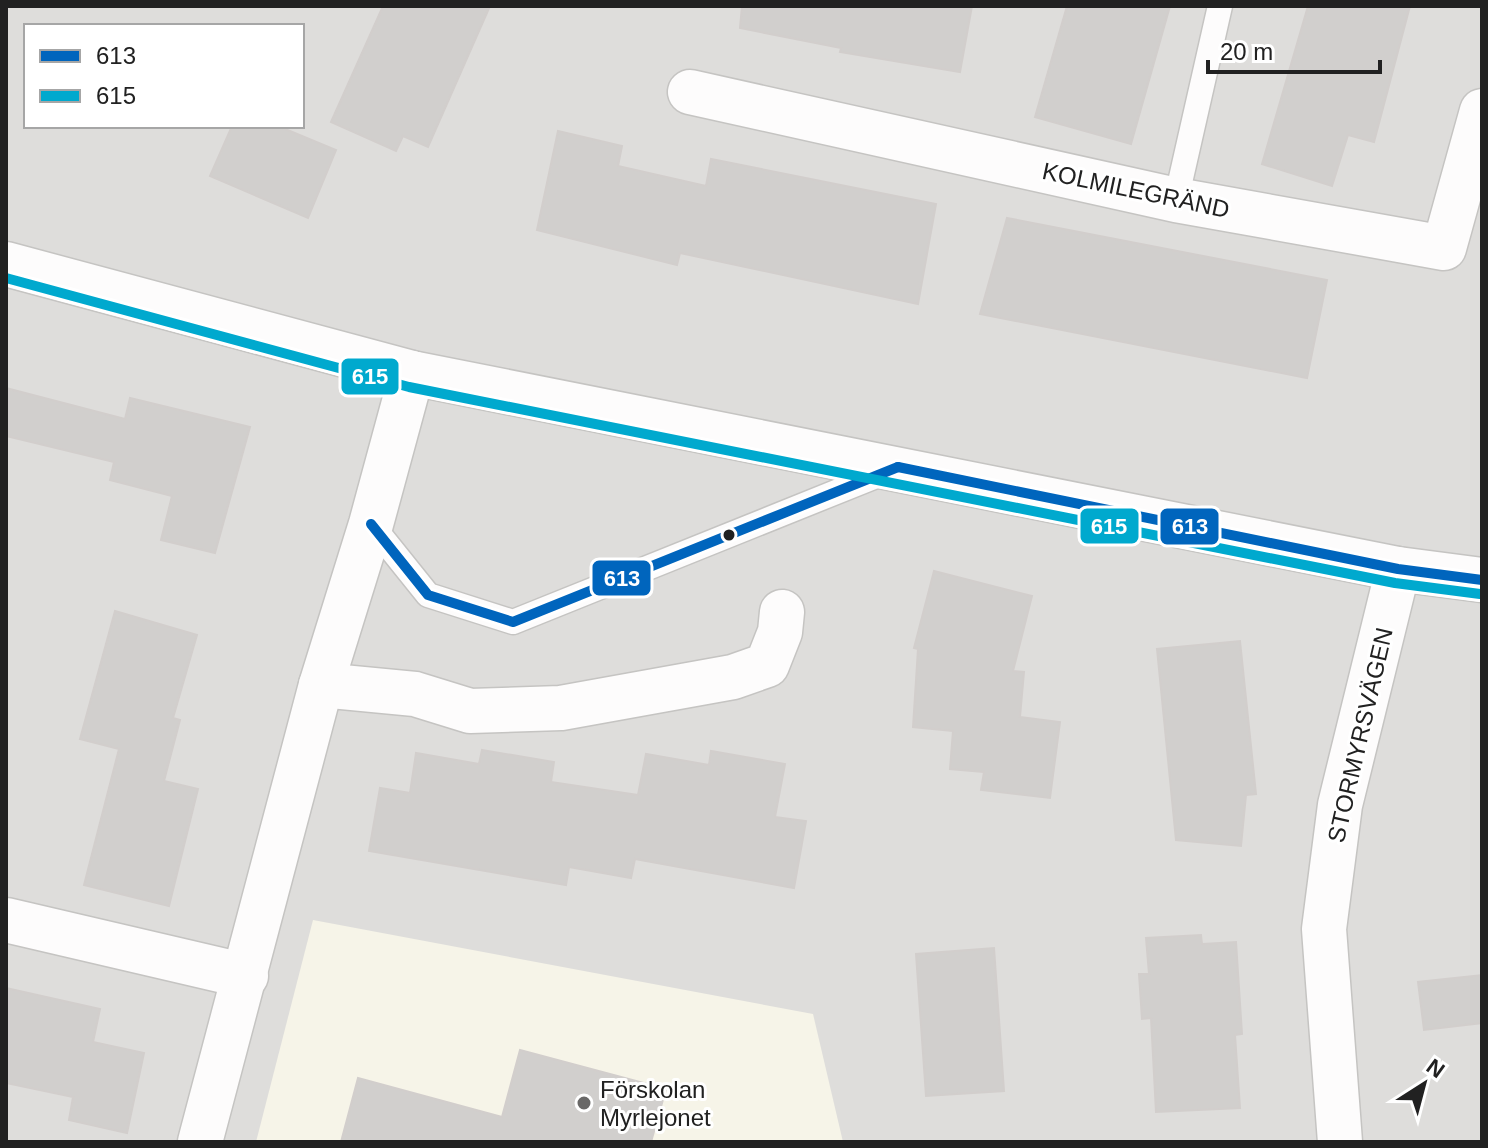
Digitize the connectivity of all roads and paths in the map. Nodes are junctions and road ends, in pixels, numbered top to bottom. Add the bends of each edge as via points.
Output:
1 (1220, 6) edge
2 (690, 92) dead end
3 (1482, 111) edge
4 (1176, 200) junction
5 (6, 264) edge
6 (412, 373) junction
7 (898, 467) junction
8 (371, 524) junction
9 (1398, 569) junction
10 (1482, 580) edge
11 (782, 612) dead end
12 (321, 685) junction
13 (6, 920) edge
14 (246, 976) junction
15 (200, 1142) edge
16 (1340, 1142) edge

1 - 4 lane
2 - 4 street, KOLMILEGRÄND
3 - 4 street, KOLMILEGRÄND via 1444,248
5 - 6 street
6 - 7 street
6 - 8 street
7 - 8 lane via 513,622 428,595
7 - 9 street
8 - 12 street
9 - 10 street
9 - 16 street, STORMYRSVÄGEN via 1340,805 1324,929
11 - 12 street via 767,665 733,677 561,708 470,711 415,694
12 - 14 street
13 - 14 street
14 - 15 street

